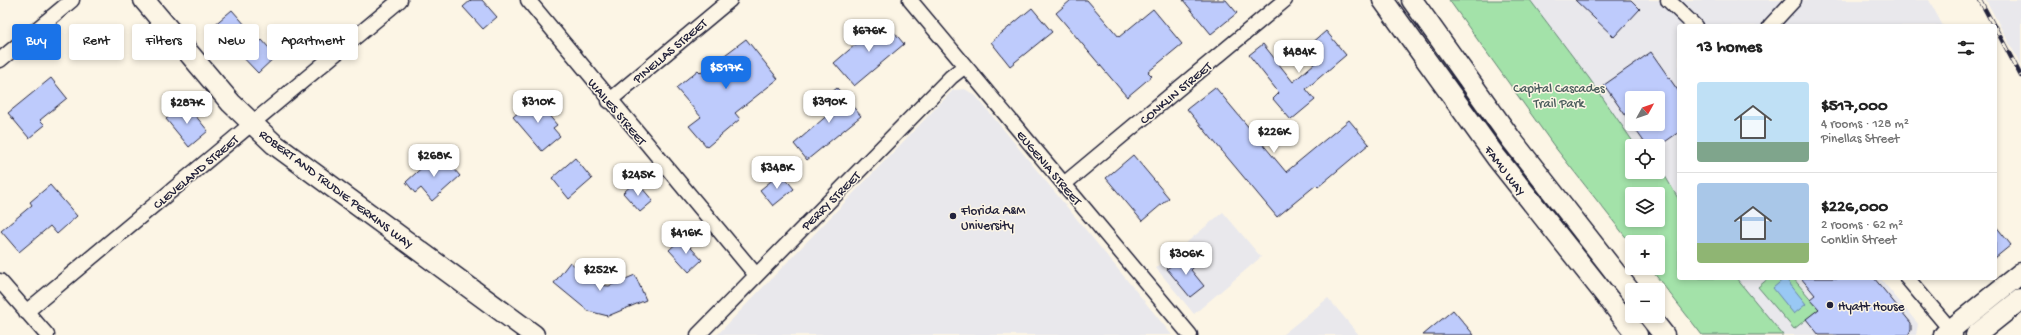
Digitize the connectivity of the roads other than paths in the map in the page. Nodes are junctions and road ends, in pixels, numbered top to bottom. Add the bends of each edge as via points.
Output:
1 (72, 0) edge
2 (144, 0) edge
3 (400, 0) edge
4 (528, 0) edge
5 (730, 0) edge
6 (910, 0) edge
7 (1285, 0) edge
8 (1384, 0) edge
9 (1412, 0) edge
10 (1668, 0) edge
11 (1794, 0) edge
12 (1693, 24) edge
13 (1772, 24) edge
14 (0, 60) edge
15 (965, 66) junction
16 (609, 101) junction
17 (252, 124) junction
18 (1064, 184) junction
19 (2021, 273) edge
20 (756, 276) junction
21 (1909, 280) edge
22 (0, 281) edge
23 (1625, 285) edge
24 (2021, 298) edge
25 (26, 312) junction
26 (1655, 323) edge
27 (1950, 333) edge
28 (47, 335) edge
29 (534, 335) edge
30 (698, 335) edge
31 (1190, 335) edge
32 (1637, 335) edge
33 (1664, 335) edge
34 (1976, 335) edge

1 - 14 street
2 - 17 street, ROBERT AND TRUDIE PERKINS WAY via 231,103
3 - 17 street, CLEVELAND STREET
4 - 16 street, WAILES STREET
5 - 16 street, PINELLAS STREET
6 - 15 street, EUGENIA STREET
7 - 18 street, CONKLIN STREET
8 - 32 street, FAMU WAY via 1505,169
9 - 23 street, FAMU WAY via 1515,145
10 - 12 street
11 - 13 street
15 - 18 street, EUGENIA STREET
15 - 20 street, PERRY STREET via 946,82
16 - 20 street, WAILES STREET
17 - 25 street, CLEVELAND STREET
17 - 29 street, ROBERT AND TRUDIE PERKINS WAY via 274,144
18 - 31 street, EUGENIA STREET
19 - 27 street
20 - 30 street, PERRY STREET
21 - 27 street
22 - 25 street
24 - 34 street
25 - 28 street
26 - 33 street

